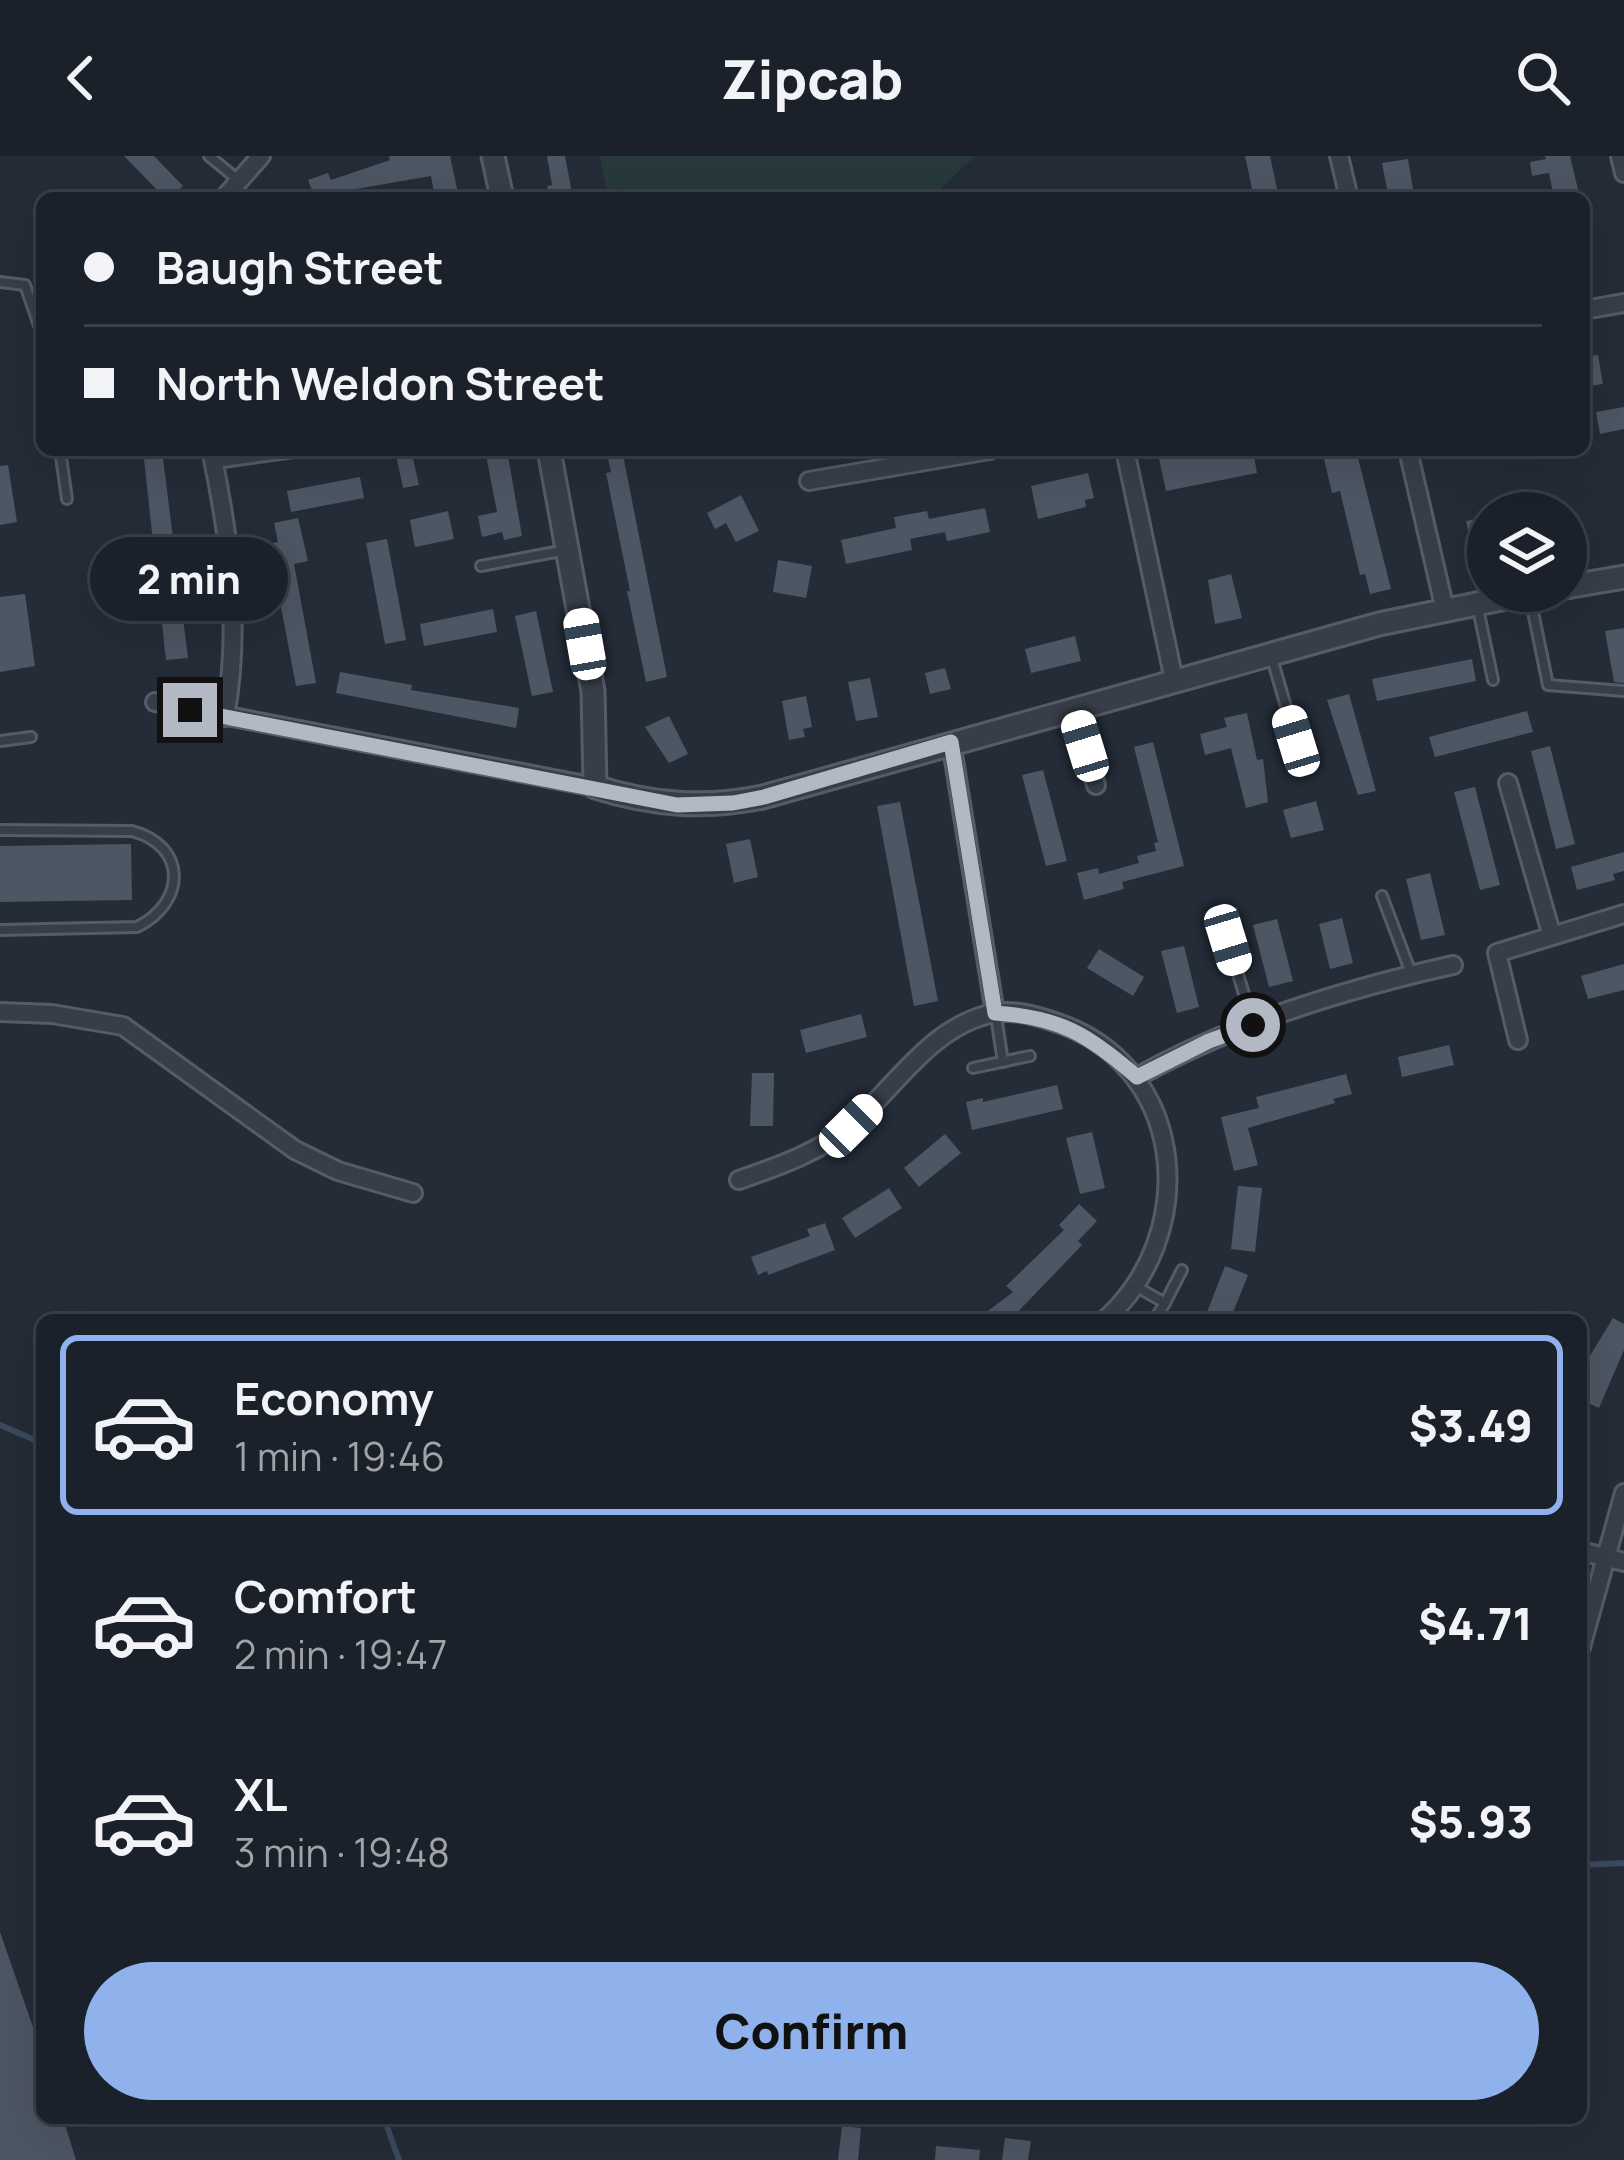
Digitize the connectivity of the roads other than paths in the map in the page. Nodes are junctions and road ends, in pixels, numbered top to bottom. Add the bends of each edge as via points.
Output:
1 (209, 156) edge
2 (261, 156) edge
3 (493, 156) edge
4 (1339, 156) edge
5 (1620, 156) edge
6 (1624, 173) edge
7 (238, 180) junction
8 (229, 192) edge
9 (501, 192) edge
10 (1348, 192) edge
11 (0, 282) edge
12 (1624, 303) edge
13 (1590, 309) edge
14 (36, 317) edge
15 (61, 456) edge
16 (550, 456) edge
17 (955, 456) edge
18 (1126, 456) edge
19 (1409, 456) edge
20 (212, 457) edge
21 (809, 481) dead end
22 (68, 499) dead end
23 (567, 550) junction
24 (481, 566) dead end
25 (1624, 577) edge
26 (1587, 583) edge
27 (1467, 605) edge
28 (1445, 610) junction
29 (1479, 612) edge
30 (1538, 612) edge
31 (1270, 654) junction
32 (1174, 680) junction
33 (1493, 680) dead end
34 (1624, 691) edge
35 (155, 702) dead end
36 (1073, 708) junction
37 (225, 717) junction
38 (31, 737) dead end
39 (0, 741) edge
40 (1296, 741) dead end
41 (951, 742) junction
42 (1508, 783) dead end
43 (1096, 785) dead end
44 (595, 788) junction
45 (0, 830) edge
46 (1382, 896) dead end
47 (1624, 914) edge
48 (0, 930) edge
49 (1552, 936) junction
50 (1228, 940) dead end
51 (1453, 965) dead end
52 (1412, 975) junction
53 (0, 1012) edge
54 (995, 1013) junction
55 (1253, 1025) junction
56 (1517, 1040) dead end
57 (1030, 1056) dead end
58 (1004, 1062) junction
59 (974, 1068) dead end
60 (1137, 1077) junction
61 (739, 1180) dead end
62 (413, 1193) dead end
63 (1182, 1270) dead end
64 (1136, 1286) junction
65 (1165, 1303) junction
66 (1111, 1314) edge
67 (1158, 1314) edge
68 (1624, 1492) edge
69 (1616, 1560) edge
70 (1587, 1632) edge

1 - 7 lane
2 - 7 street
3 - 9 street
4 - 10 street
5 - 6 street
7 - 8 street
11 - 14 lane via 25,285
12 - 13 street
15 - 22 lane
16 - 23 street
17 - 21 street
18 - 32 street
19 - 28 street
20 - 37 street via 234,627
23 - 24 lane
23 - 44 street via 593,691
25 - 26 street
27 - 28 street
28 - 31 street
29 - 33 lane
30 - 34 lane via 1548,685
31 - 32 street
31 - 40 lane
32 - 36 street
35 - 37 street
36 - 41 street
36 - 43 street
37 - 44 street
38 - 39 lane
41 - 44 street via 733,803 677,805
41 - 54 street
42 - 49 street
45 - 48 lane via 132,831 164,847 174,868 171,900 137,927
46 - 52 lane
47 - 49 street
49 - 56 street via 1497,953
50 - 55 lane
51 - 52 street
52 - 55 street
53 - 62 street via 122,1026 295,1150
54 - 58 lane
54 - 60 street via 1040,1016 1082,1033
54 - 61 street via 930,1046 822,1145
55 - 60 street
57 - 58 lane
58 - 59 lane
60 - 64 street via 1165,1143 1169,1183 1156,1245
63 - 65 lane
64 - 65 lane
64 - 66 street
65 - 67 lane
68 - 69 street
69 - 70 street

